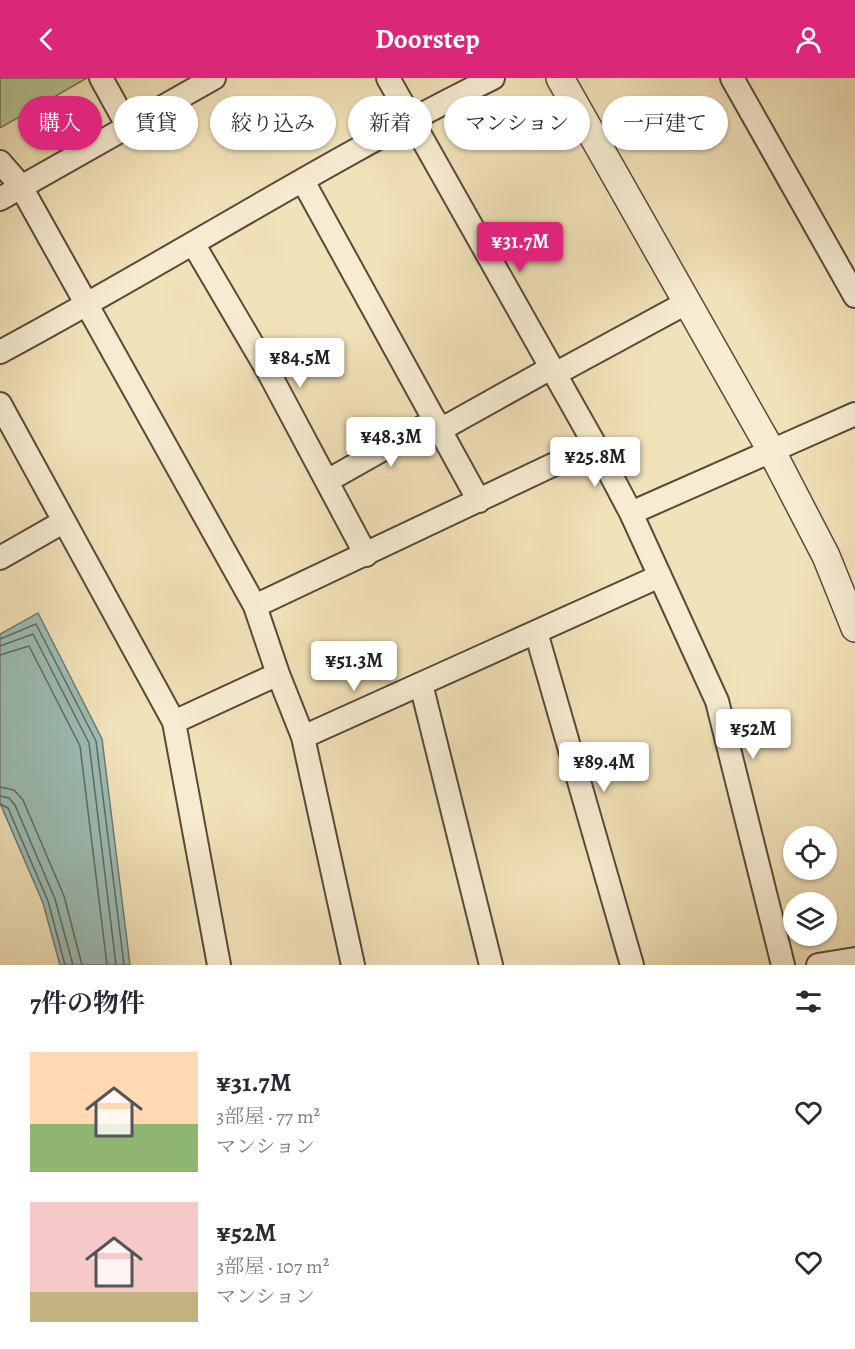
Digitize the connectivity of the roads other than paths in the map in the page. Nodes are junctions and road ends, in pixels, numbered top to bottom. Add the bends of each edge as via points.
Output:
1 (101, 78) edge
2 (214, 78) edge
3 (389, 78) edge
4 (493, 78) edge
5 (560, 78) edge
6 (732, 78) edge
7 (181, 96) edge
8 (399, 96) edge
9 (114, 101) edge
10 (432, 108) edge
11 (114, 133) edge
12 (358, 150) edge
13 (428, 150) edge
14 (0, 162) edge
15 (303, 182) junction
16 (20, 185) junction
17 (0, 199) edge
18 (194, 245) junction
19 (847, 263) edge
20 (855, 296) edge
21 (686, 303) junction
22 (87, 305) junction
23 (0, 352) edge
24 (553, 371) junction
25 (0, 404) edge
26 (855, 414) edge
27 (438, 425) junction
28 (596, 445) junction
29 (772, 452) junction
30 (327, 481) junction
31 (480, 501) junction
32 (631, 513) junction
33 (63, 522) junction
34 (366, 555) junction
35 (0, 558) edge
36 (660, 576) junction
37 (255, 606) junction
38 (855, 628) edge
39 (536, 632) junction
40 (278, 674) junction
41 (421, 684) junction
42 (174, 722) junction
43 (303, 737) junction
44 (855, 959) edge
45 (219, 965) edge
46 (353, 965) edge
47 (491, 965) edge
48 (632, 965) edge
49 (783, 965) edge
50 (818, 965) edge

1 - 9 street
2 - 7 street
3 - 8 street
4 - 10 street
5 - 21 street
6 - 19 street
11 - 16 street
12 - 15 street
13 - 24 street
14 - 16 street
15 - 18 street
15 - 27 street
16 - 17 street
16 - 22 street
18 - 22 street
18 - 30 street
19 - 20 street
21 - 24 street
21 - 29 street
22 - 23 street
22 - 37 street
24 - 27 street
24 - 28 street
25 - 33 street
26 - 29 street
27 - 30 street
27 - 31 street
28 - 31 street
28 - 32 street
29 - 32 street
29 - 38 street via 826,556
30 - 34 street
31 - 34 street
32 - 36 street
33 - 35 street
33 - 42 street
34 - 37 street
36 - 39 street
36 - 49 street via 717,701
37 - 40 street
39 - 41 street
39 - 48 street
40 - 42 street
40 - 43 street
41 - 43 street
41 - 47 street
42 - 45 street
43 - 46 street
44 - 50 street

